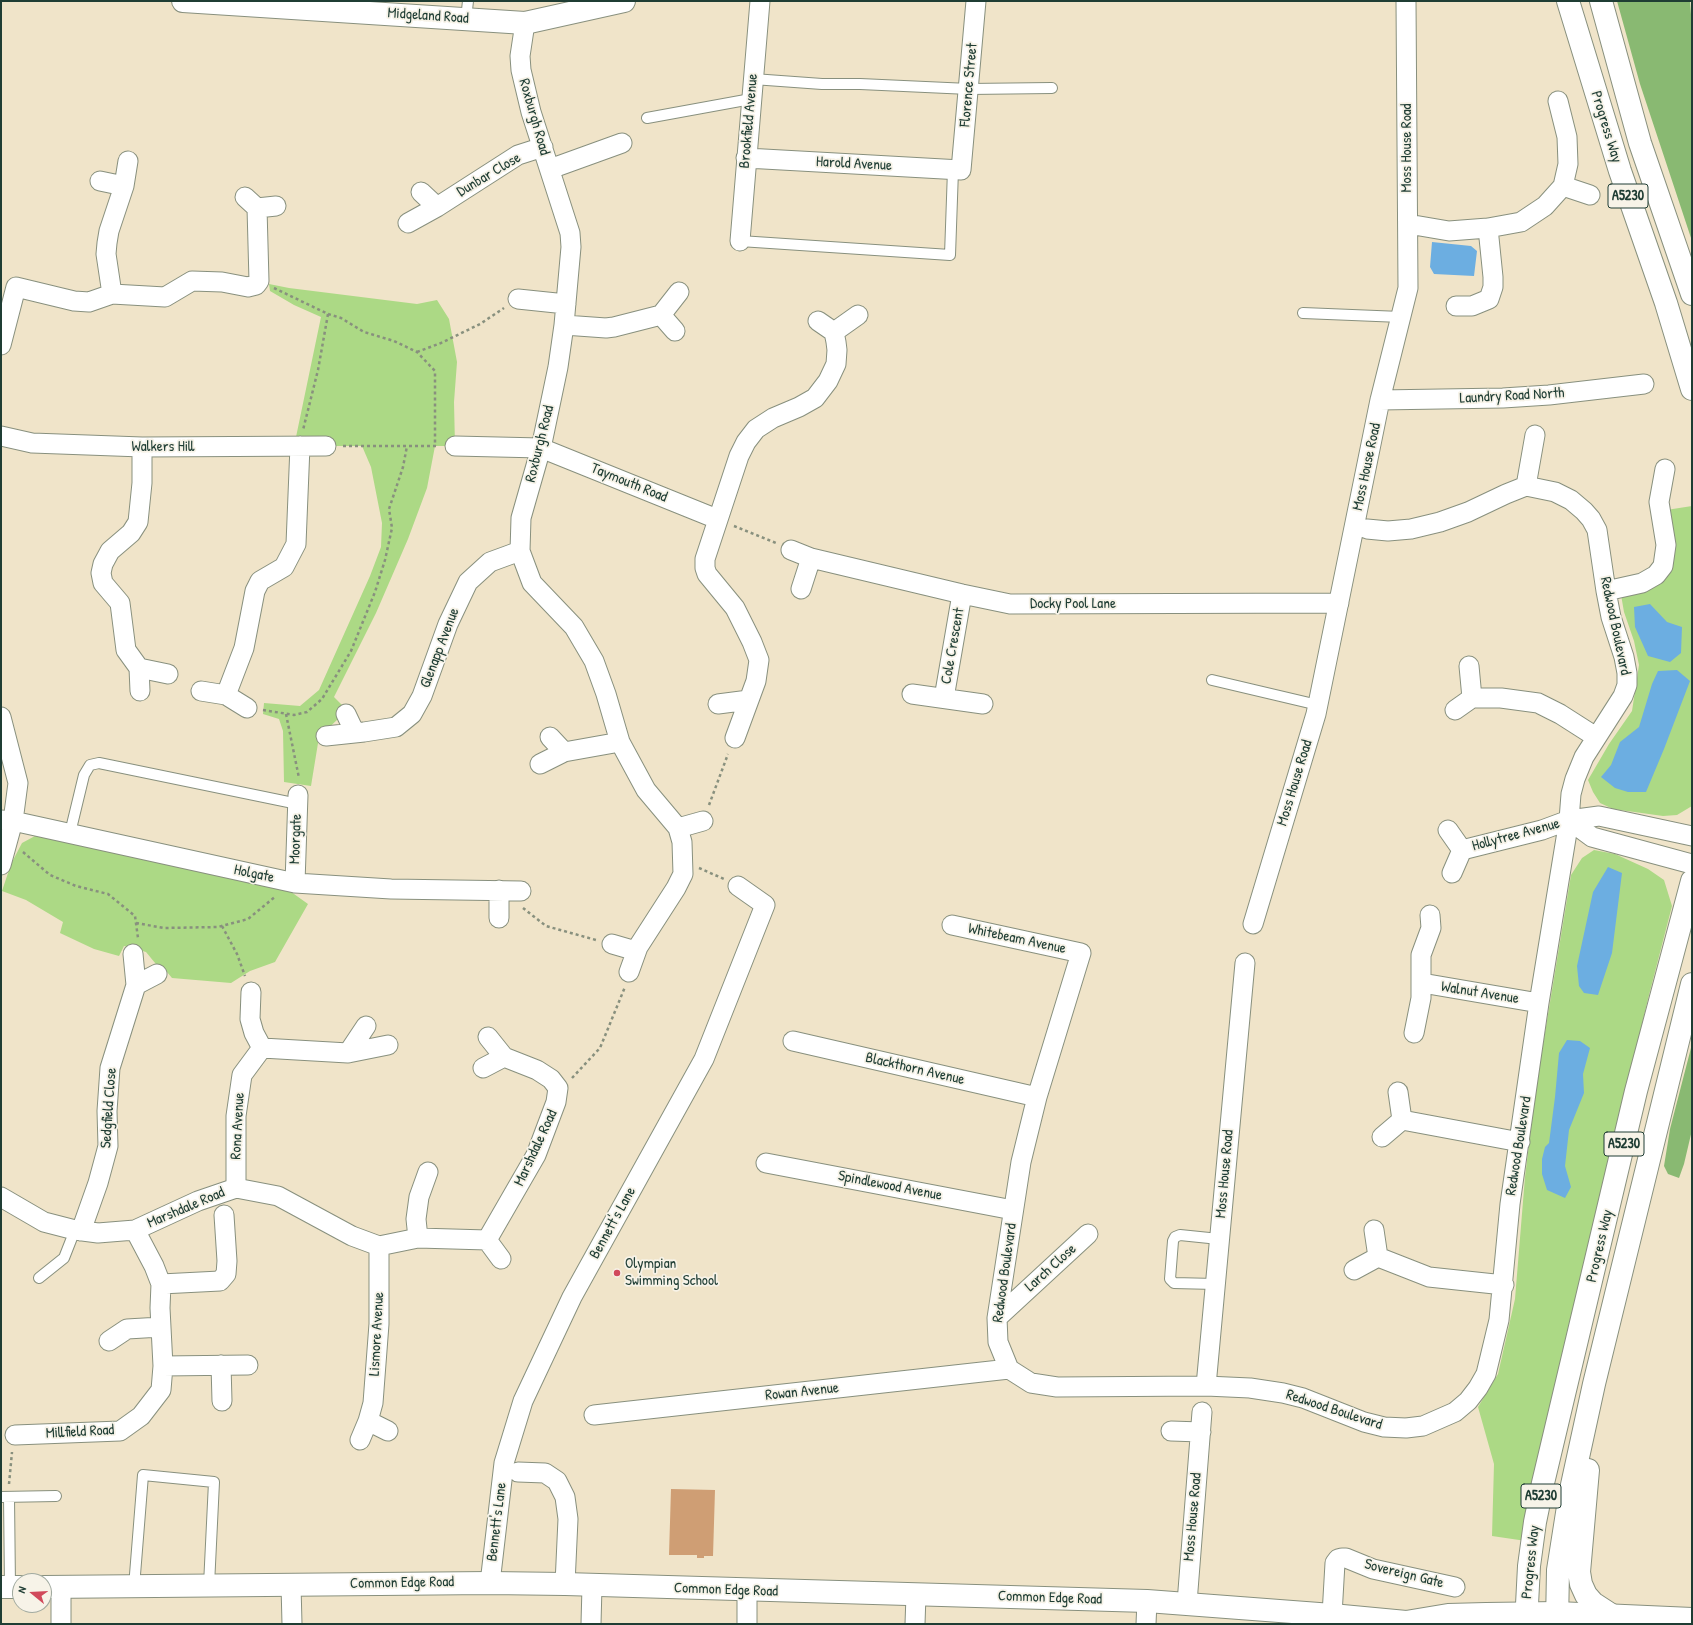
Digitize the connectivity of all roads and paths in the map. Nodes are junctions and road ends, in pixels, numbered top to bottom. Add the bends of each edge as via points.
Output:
1 (183, 1) edge
2 (624, 1) edge
3 (760, 1) edge
4 (976, 1) edge
5 (1406, 1) edge
6 (1568, 1) edge
7 (1601, 1) edge
8 (283, 4) edge
9 (467, 10) edge
10 (525, 23) junction
11 (753, 79) junction
12 (1052, 88) dead end
13 (969, 89) junction
14 (751, 99) junction
15 (1558, 101) dead end
16 (647, 118) dead end
17 (622, 143) dead end
18 (543, 147) junction
19 (746, 158) junction
20 (128, 161) dead end
21 (550, 169) junction
22 (957, 170) junction
23 (100, 181) dead end
24 (124, 186) junction
25 (1563, 186) junction
26 (421, 192) dead end
27 (1590, 195) dead end
28 (276, 206) dead end
29 (437, 207) junction
30 (408, 223) dead end
31 (1408, 224) junction
32 (1488, 228) junction
33 (740, 241) joint
34 (259, 281) junction
35 (9, 284) edge
36 (679, 292) dead end
37 (112, 294) junction
38 (1692, 294) edge
39 (518, 299) joint
40 (566, 304) junction
41 (1456, 306) dead end
42 (1303, 313) dead end
43 (328, 314) junction
44 (661, 315) junction
45 (858, 315) dead end
46 (1401, 317) junction
47 (564, 324) junction
48 (675, 331) dead end
49 (1, 345) edge
50 (418, 352) junction
51 (1644, 384) dead end
52 (1692, 389) edge
53 (1380, 400) junction
54 (1535, 435) dead end
55 (1, 436) edge
56 (300, 446) junction
57 (326, 446) joint
58 (407, 446) junction
59 (435, 446) junction
60 (455, 446) joint
61 (142, 447) junction
62 (541, 448) junction
63 (1665, 469) dead end
64 (1526, 486) junction
65 (717, 519) junction
66 (1367, 529) dead end
67 (520, 550) junction
68 (791, 550) joint
69 (812, 558) junction
70 (801, 589) dead end
71 (1606, 591) junction
72 (962, 594) junction
73 (1339, 603) junction
74 (1469, 666) dead end
75 (139, 668) junction
76 (168, 674) dead end
77 (1212, 680) dead end
78 (140, 691) dead end
79 (200, 691) dead end
80 (912, 694) dead end
81 (226, 695) junction
82 (944, 698) junction
83 (1472, 698) junction
84 (749, 700) junction
85 (718, 704) dead end
86 (983, 704) dead end
87 (1318, 705) junction
88 (247, 708) joint
89 (1455, 710) dead end
90 (286, 714) junction
91 (346, 714) dead end
92 (1, 717) edge
93 (355, 733) junction
94 (326, 736) dead end
95 (550, 737) dead end
96 (1596, 737) junction
97 (734, 738) joint
98 (620, 742) junction
99 (564, 752) junction
100 (540, 764) dead end
101 (298, 799) junction
102 (7, 820) edge
103 (1570, 820) junction
104 (703, 821) joint
105 (678, 828) junction
106 (1448, 830) dead end
107 (70, 833) junction
108 (1692, 836) edge
109 (7, 841) junction
110 (1462, 850) junction
111 (682, 860) junction
112 (1685, 862) edge
113 (1, 865) edge
114 (1452, 873) dead end
115 (1692, 881) edge
116 (293, 882) junction
117 (738, 886) joint
118 (499, 890) junction
119 (521, 890) joint
120 (1430, 914) dead end
121 (499, 918) dead end
122 (136, 923) junction
123 (1253, 924) dead end
124 (952, 925) dead end
125 (222, 926) junction
126 (612, 944) joint
127 (636, 952) junction
128 (1081, 953) joint
129 (133, 954) joint
130 (1245, 963) dead end
131 (629, 972) joint
132 (157, 974) dead end
133 (1422, 983) junction
134 (1692, 984) edge
135 (136, 985) junction
136 (251, 992) joint
137 (1539, 1003) junction
138 (366, 1026) dead end
139 (1414, 1033) dead end
140 (488, 1037) dead end
141 (793, 1041) dead end
142 (388, 1045) dead end
143 (262, 1048) junction
144 (348, 1053) junction
145 (504, 1057) junction
146 (483, 1068) dead end
147 (558, 1088) junction
148 (1398, 1092) dead end
149 (1037, 1097) junction
150 (1402, 1120) junction
151 (1382, 1137) dead end
152 (1520, 1142) junction
153 (766, 1162) dead end
154 (428, 1172) dead end
155 (236, 1188) junction
156 (2, 1199) edge
157 (1014, 1210) junction
158 (224, 1214) dead end
159 (135, 1230) junction
160 (1374, 1230) dead end
161 (78, 1231) junction
162 (1088, 1234) dead end
163 (418, 1238) junction
164 (1219, 1239) junction
165 (487, 1240) junction
166 (380, 1246) junction
167 (1378, 1256) junction
168 (501, 1259) dead end
169 (1354, 1270) dead end
170 (39, 1278) dead end
171 (161, 1284) junction
172 (1215, 1284) junction
173 (1504, 1285) junction
174 (997, 1318) junction
175 (161, 1327) junction
176 (109, 1341) dead end
177 (248, 1365) dead end
178 (163, 1366) junction
179 (221, 1366) junction
180 (1009, 1369) junction
181 (1206, 1386) junction
182 (222, 1401) dead end
183 (1202, 1412) dead end
184 (594, 1415) dead end
185 (368, 1421) junction
186 (388, 1431) dead end
187 (1171, 1431) dead end
188 (1201, 1432) junction
189 (15, 1435) joint
190 (1583, 1437) junction
191 (360, 1440) dead end
192 (518, 1472) dead end
193 (56, 1496) dead end
194 (5, 1497) edge
195 (490, 1583) junction
196 (565, 1584) junction
197 (209, 1585) junction
198 (291, 1585) junction
199 (134, 1586) junction
200 (592, 1586) junction
201 (10, 1587) edge
202 (53, 1587) edge
203 (1455, 1587) dead end
204 (747, 1590) junction
205 (916, 1595) junction
206 (1147, 1600) junction
207 (1187, 1603) junction
208 (1332, 1615) junction
209 (1613, 1616) junction
210 (1557, 1618) edge
211 (1526, 1619) edge
212 (1692, 1619) edge
213 (1410, 1623) edge
214 (1692, 1623) edge
215 (61, 1624) edge
216 (292, 1624) edge
217 (591, 1624) edge
218 (747, 1624) edge
219 (915, 1624) edge
220 (1146, 1624) edge
221 (1686, 1624) edge

1 - 8 main road, Midgeland Road
2 - 10 main road, Midgeland Road
3 - 11 street, Brookfield Avenue
4 - 13 street, Florence Street
5 - 31 street, Moss House Road
6 - 52 main road, Progress Way / A5230 via 1620,171 1666,302
7 - 38 main road, Progress Way / A5230 via 1640,143
8 - 9 main road, Midgeland Road
9 - 10 main road, Midgeland Road
10 - 18 street, Roxburgh Road via 520,56 521,70
11 - 13 lane
11 - 14 street, Brookfield Avenue
12 - 13 lane
13 - 22 street, Florence Street
14 - 16 lane
14 - 19 street, Brookfield Avenue
15 - 25 street via 1567,138 1568,164
17 - 21 street
18 - 21 street, Roxburgh Road
18 - 29 street, Dunbar Close via 518,155
19 - 22 street, Harold Avenue
19 - 33 street, Brookfield Avenue
20 - 24 street
21 - 40 street, Roxburgh Road via 570,233
22 - 33 lane via 950,255
23 - 24 street
24 - 37 street via 107,243 106,254
25 - 27 street
25 - 32 street via 1545,206 1521,222
26 - 29 street
28 - 34 street via 251,203
29 - 30 street, Dunbar Close
31 - 32 street via 1449,231
31 - 46 street, Moss House Road via 1408,288
32 - 41 street via 1493,278 1489,299 1472,306
34 - 37 street via 248,288 222,282 192,281 165,298
34 - 43 path
35 - 37 street via 74,301 89,302
35 - 49 street
36 - 44 street
39 - 40 street
39 - 50 path via 480,324
40 - 47 street, Roxburgh Road
42 - 46 lane
43 - 50 path via 341,318 364,332
43 - 56 path
44 - 47 street via 606,328
44 - 48 street
45 - 65 street via 826,327 837,350 836,364 823,390 815,398 756,429 746,442
46 - 53 street, Moss House Road
47 - 62 street, Roxburgh Road
50 - 59 path via 435,371
51 - 53 street, Laundry Road North via 1503,398
53 - 73 street, Moss House Road
54 - 64 street
55 - 61 street, Walkers Hill via 32,443
56 - 57 street, Walkers Hill
56 - 61 street, Walkers Hill
56 - 81 street via 296,544 284,567 260,581 255,591 244,648
57 - 58 path
58 - 59 path
58 - 90 path via 389,509 392,528 385,560 351,651 322,699 307,712
59 - 60 path
60 - 62 street
61 - 75 street via 138,522 131,533 110,551 101,573 103,583 120,603 126,650
62 - 65 street, Taymouth Road
62 - 67 street, Roxburgh Road via 521,518
63 - 71 street via 1659,502 1666,545 1662,566 1656,575 1642,583
64 - 66 street via 1440,522 1411,529
64 - 71 street, Redwood Boulevard via 1555,492 1571,500 1591,519 1597,530
65 - 68 path
65 - 84 street via 705,568 735,608 759,660
67 - 93 street, Glenapp Avenue via 490,562 468,582 448,624 422,696 412,714 396,726
67 - 98 street, Roxburgh Road via 532,582 574,627 594,661
68 - 69 street, Docky Pool Lane
69 - 70 street
69 - 72 street, Docky Pool Lane
71 - 96 street, Redwood Boulevard via 1611,617 1624,657 1627,685 1620,701
72 - 73 street, Docky Pool Lane via 1010,604
72 - 82 street, Cole Crescent
73 - 87 street, Moss House Road
74 - 83 street
75 - 76 street
75 - 78 street
77 - 87 lane
79 - 81 street
80 - 82 street, Cole Crescent
81 - 88 street
82 - 86 street, Cole Crescent
83 - 89 street
83 - 96 street via 1501,698 1538,704 1560,714
84 - 85 street
84 - 97 street
87 - 123 street, Moss House Road
88 - 90 path
90 - 101 path via 299,775
91 - 93 street
92 - 102 street via 18,783
93 - 94 street, Glenapp Avenue
95 - 99 street
96 - 103 street, Redwood Boulevard via 1575,779 1571,794
97 - 104 path
98 - 99 street
98 - 105 street, Roxburgh Road via 646,790
99 - 100 street
101 - 107 lane via 99,763 90,764 84,776
101 - 116 street, Moorgate
102 - 107 street, Holgate
102 - 109 street
103 - 108 street via 1599,816
103 - 110 street, Hollytree Avenue via 1542,830
103 - 112 street via 1592,837
103 - 137 street, Redwood Boulevard
104 - 105 street
105 - 111 street, Roxburgh Road via 682,842
106 - 110 street, Hollytree Avenue
107 - 116 street, Holgate
109 - 113 street
109 - 122 path via 50,875 76,886 108,894 135,916
110 - 114 street, Hollytree Avenue
111 - 117 path
111 - 127 street, Roxburgh Road via 682,874 676,888
115 - 211 main road, Progress Way / A5230 via 1636,1091 1543,1483 1529,1566
116 - 118 street, Holgate via 391,890
116 - 125 path via 248,920
117 - 195 street, Bennett's Lane via 764,905 704,1059 572,1297 523,1401 504,1463
118 - 119 street, Holgate
118 - 121 street
119 - 126 path via 522,907 546,926
120 - 133 street, Walnut Avenue via 1431,928 1421,956
122 - 125 path via 164,928
122 - 129 path via 138,939
124 - 128 street, Whitebeam Avenue
125 - 136 path via 237,954
126 - 127 street
127 - 131 street, Roxburgh Road
128 - 149 street, Redwood Boulevard
129 - 135 street, Sedgfield Close
130 - 164 street, Moss House Road
131 - 147 path via 600,1048 571,1079
132 - 135 street
133 - 137 street, Walnut Avenue
133 - 139 street, Walnut Avenue
134 - 190 main road, Progress Way / A5230
135 - 161 street, Sedgfield Close via 110,1068 108,1146 98,1183
136 - 143 street via 250,1019
137 - 152 street, Redwood Boulevard
138 - 144 street
140 - 145 street
141 - 149 street, Blackthorn Avenue
142 - 144 street
143 - 144 street
143 - 155 street, Rona Avenue via 242,1075 236,1116
145 - 146 street
145 - 147 street via 537,1070 551,1079
147 - 165 street, Marshdale Road via 556,1102 536,1155
148 - 150 street
149 - 157 street, Redwood Boulevard via 1021,1162
150 - 151 street
150 - 152 street
152 - 173 street, Redwood Boulevard via 1510,1204
153 - 157 street, Spindlewood Avenue
154 - 163 street via 419,1197 416,1219
155 - 159 street, Marshdale Road via 198,1201
155 - 166 street, Marshdale Road via 278,1196 352,1236
156 - 161 street, Marshdale Road via 44,1222
157 - 174 street, Redwood Boulevard
158 - 171 street via 227,1261 226,1274 220,1281
159 - 161 street, Marshdale Road via 98,1233
159 - 171 street, Millfield Road
160 - 167 street
161 - 170 lane via 64,1258
162 - 174 street, Larch Close
163 - 165 street
163 - 166 street
164 - 172 street, Moss House Road
164 - 172 lane via 1180,1235 1175,1237 1170,1279 1174,1283
165 - 168 street
166 - 185 street, Lismore Avenue via 379,1324 373,1403
167 - 169 street
167 - 173 street via 1429,1277
171 - 175 street, Millfield Road
172 - 181 street, Moss House Road
173 - 181 street, Redwood Boulevard via 1500,1320 1491,1360 1478,1388 1455,1412 1423,1426 1384,1427 1283,1393
174 - 180 street, Redwood Boulevard via 998,1342
175 - 176 street via 127,1329
175 - 178 street, Millfield Road
177 - 179 street
178 - 179 street
178 - 189 street, Millfield Road via 161,1390 142,1416 120,1431
179 - 182 street
180 - 181 street, Redwood Boulevard via 1031,1383 1056,1388
180 - 184 street, Rowan Avenue
183 - 188 street, Moss House Road
185 - 186 street
185 - 191 street, Lismore Avenue
187 - 188 street
188 - 207 street, Moss House Road
189 - 194 path
190 - 209 main road via 1588,1471 1580,1584 1593,1603
190 - 210 main road, Progress Way / A5230 via 1560,1552
192 - 196 street via 545,1473 557,1481 565,1497 568,1520
193 - 194 lane
194 - 201 lane
195 - 196 main road, Common Edge Road
195 - 198 main road, Common Edge Road
196 - 200 main road, Common Edge Road
197 - 198 main road, Common Edge Road
197 - 199 main road, Common Edge Road
197 - 199 lane via 214,1482 143,1476
198 - 216 street
199 - 202 main road, Common Edge Road
200 - 204 main road, Common Edge Road
200 - 217 street
202 - 215 street
203 - 208 street, Sovereign Gate via 1373,1569 1342,1558 1335,1563
204 - 205 main road, Common Edge Road
204 - 218 street
205 - 206 main road, Common Edge Road
205 - 219 street
206 - 207 main road, Common Edge Road
206 - 220 street
207 - 208 main road, Common Edge Road
208 - 213 main road, Common Edge Road
209 - 210 main road, Common Edge Road
209 - 212 main road, Common Edge Road
210 - 211 main road, Common Edge Road
211 - 213 main road, Common Edge Road via 1486,1614 1448,1615
214 - 221 main road

